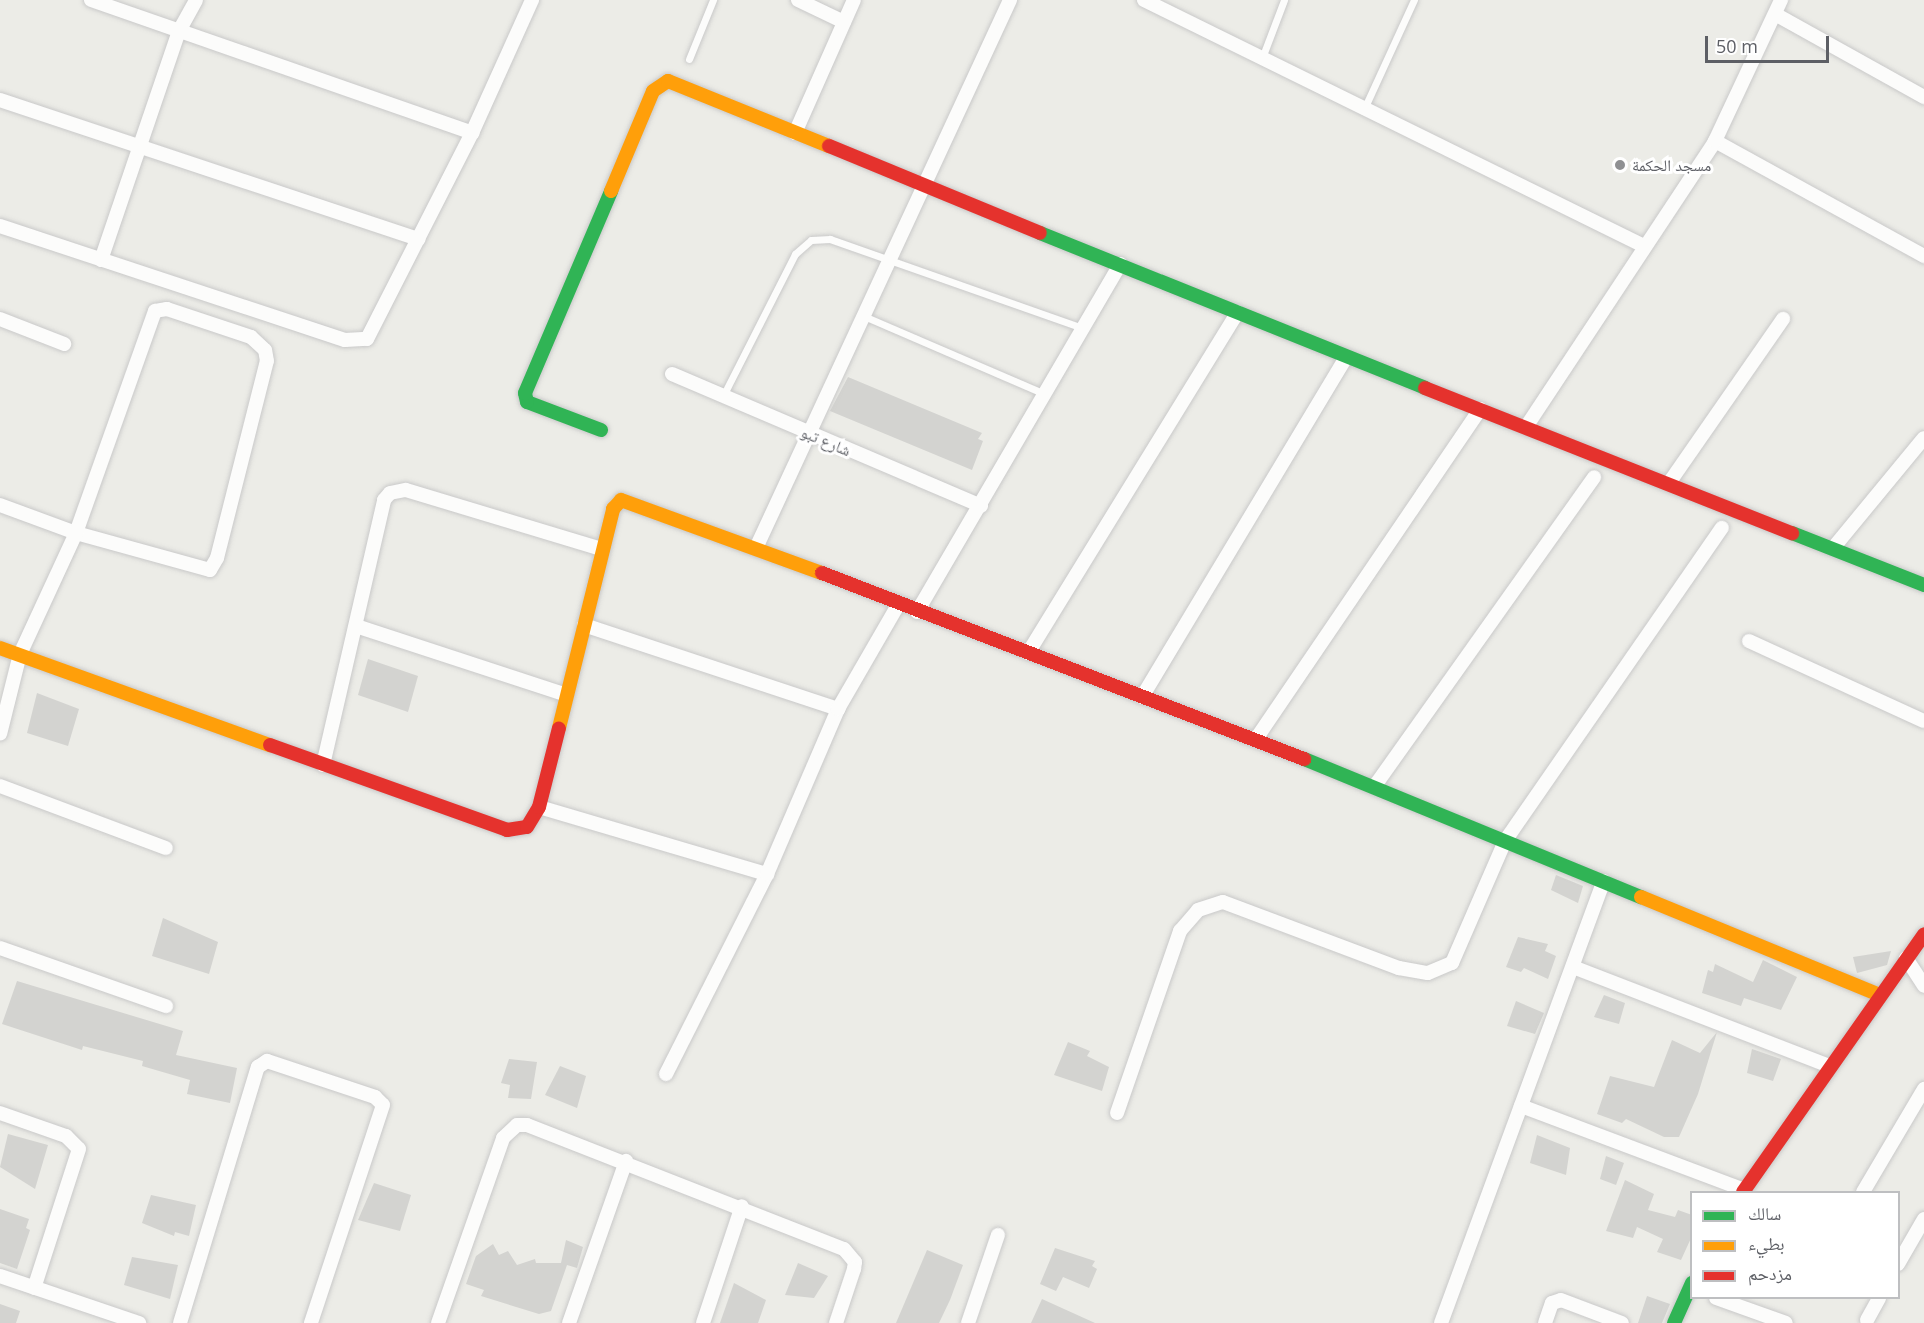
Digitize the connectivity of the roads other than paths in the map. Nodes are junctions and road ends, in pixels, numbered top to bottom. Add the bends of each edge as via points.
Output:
1 (91, 0) edge
2 (196, 0) edge
3 (532, 0) edge
4 (713, 0) edge
5 (798, 0) edge
6 (854, 0) edge
7 (1010, 0) edge
8 (1144, 0) edge
9 (1284, 0) edge
10 (1414, 0) edge
11 (1780, 0) edge
12 (1775, 14) junction
13 (844, 22) junction
14 (179, 31) junction
15 (1262, 58) junction
16 (689, 59) dead end
17 (1924, 97) edge
18 (0, 100) edge
19 (1364, 108) junction
20 (472, 133) junction
21 (795, 133) junction
22 (1715, 141) junction
23 (139, 147) junction
24 (924, 187) junction
25 (0, 226) edge
26 (418, 239) junction
27 (1642, 245) junction
28 (1924, 256) edge
29 (101, 260) junction
30 (891, 260) junction
31 (1120, 264) junction
32 (1238, 312) junction
33 (866, 317) junction
34 (0, 319) edge
35 (1784, 319) dead end
36 (1083, 328) junction
37 (64, 344) dead end
38 (1346, 357) junction
39 (672, 374) dead end
40 (724, 394) junction
41 (1045, 394) junction
42 (1480, 409) junction
43 (1526, 427) junction
44 (601, 430) dead end
45 (811, 435) junction
46 (1924, 438) edge
47 (1594, 477) dead end
48 (1669, 483) junction
49 (0, 505) edge
50 (981, 506) junction
51 (1722, 528) dead end
52 (76, 533) junction
53 (1834, 547) junction
54 (756, 548) junction
55 (602, 549) junction
56 (1924, 585) edge
57 (898, 605) junction
58 (917, 612) junction
59 (584, 625) junction
60 (356, 626) junction
61 (1749, 641) dead end
62 (0, 648) edge
63 (1028, 653) junction
64 (20, 654) junction
65 (564, 694) junction
66 (1142, 697) junction
67 (838, 709) junction
68 (1924, 721) edge
69 (0, 734) edge
70 (1256, 739) junction
71 (323, 765) junction
72 (0, 786) edge
73 (1374, 787) junction
74 (539, 807) junction
75 (1505, 841) junction
76 (166, 848) dead end
77 (767, 874) junction
78 (1604, 881) junction
79 (1924, 934) edge
80 (0, 948) edge
81 (1906, 958) junction
82 (1573, 967) junction
83 (1924, 986) edge
84 (1880, 995) junction
85 (166, 1006) dead end
86 (1829, 1066) junction
87 (666, 1074) dead end
88 (1924, 1089) edge
89 (1521, 1106) junction
90 (0, 1113) edge
91 (1117, 1113) dead end
92 (626, 1161) junction
93 (1744, 1191) edge
94 (1864, 1191) edge
95 (742, 1206) junction
96 (1924, 1220) edge
97 (998, 1235) dead end
98 (1900, 1262) edge
99 (0, 1276) edge
100 (34, 1288) junction
101 (1690, 1288) edge
102 (1718, 1299) edge
103 (1878, 1299) edge
104 (1768, 1320) edge
105 (1867, 1320) dead end
106 (137, 1323) edge
107 (180, 1323) edge
108 (311, 1323) edge
109 (438, 1323) edge
110 (569, 1323) edge
111 (703, 1323) edge
112 (836, 1323) edge
113 (968, 1323) edge
114 (1441, 1323) edge
115 (1545, 1323) edge
116 (1622, 1323) edge
117 (1674, 1323) edge
118 (1786, 1323) edge

1 - 14 street
2 - 14 street
3 - 20 street
4 - 16 lane
5 - 13 street
6 - 13 street
7 - 24 street
8 - 15 street
9 - 15 lane
10 - 19 lane
11 - 12 street
12 - 17 street
12 - 22 street
13 - 21 street
14 - 20 street
14 - 23 street
15 - 19 street
18 - 23 street
19 - 27 street
20 - 26 street
21 - 24 street
21 - 44 street via 676,82 659,84 652,91 525,393 527,402
22 - 27 street
22 - 28 street
23 - 26 street
23 - 29 street
24 - 30 street
24 - 31 street
25 - 29 street
26 - 29 street via 373,330 357,343
27 - 43 street
30 - 33 street
30 - 36 lane
30 - 40 lane via 830,239 811,240 795,254
31 - 32 street
31 - 36 street
32 - 38 street
32 - 63 street
33 - 41 lane
33 - 45 street
34 - 37 street
35 - 48 street
36 - 41 street
38 - 42 street
38 - 66 street
39 - 40 street, شارع تبو
40 - 45 street, شارع تبو
41 - 50 street
42 - 43 street
42 - 70 street
43 - 48 street
45 - 50 street, شارع تبو
45 - 54 street
46 - 53 street
47 - 73 street
48 - 53 street
49 - 52 street
50 - 58 street
51 - 75 street
52 - 52 street via 155,311 167,309 259,342 267,361 215,565 203,571
52 - 64 street
53 - 56 street
54 - 55 street via 621,500 613,509
54 - 57 street
55 - 59 street
55 - 60 street via 398,489 384,500
57 - 58 street
57 - 67 street
58 - 63 street
59 - 65 street
59 - 67 street
60 - 65 street
60 - 71 street
61 - 68 street
62 - 64 street
63 - 66 street
64 - 69 street
64 - 71 street
65 - 74 street
66 - 70 street
67 - 77 street
70 - 73 street
71 - 74 street via 507,830 527,827
72 - 76 street
73 - 75 street
74 - 77 street
75 - 78 street
75 - 91 street via 1452,963 1428,973 1399,968 1223,902 1198,910 1180,931
77 - 87 street
78 - 82 street
78 - 84 street
79 - 81 street
80 - 85 street
81 - 83 street
81 - 84 street
82 - 86 street
82 - 89 street
84 - 86 street
86 - 93 street
88 - 94 street
89 - 93 street
89 - 114 street
90 - 100 street via 66,1136 79,1149
92 - 95 street
92 - 109 street via 526,1125 509,1131
92 - 110 street
95 - 111 street
95 - 112 street via 851,1255 854,1269
96 - 98 street
97 - 113 street
99 - 100 street
100 - 106 street
101 - 117 street
102 - 104 street
103 - 105 street
104 - 118 street
107 - 108 street via 258,1067 267,1061 375,1097 383,1105
115 - 116 street via 1552,1303 1562,1300

